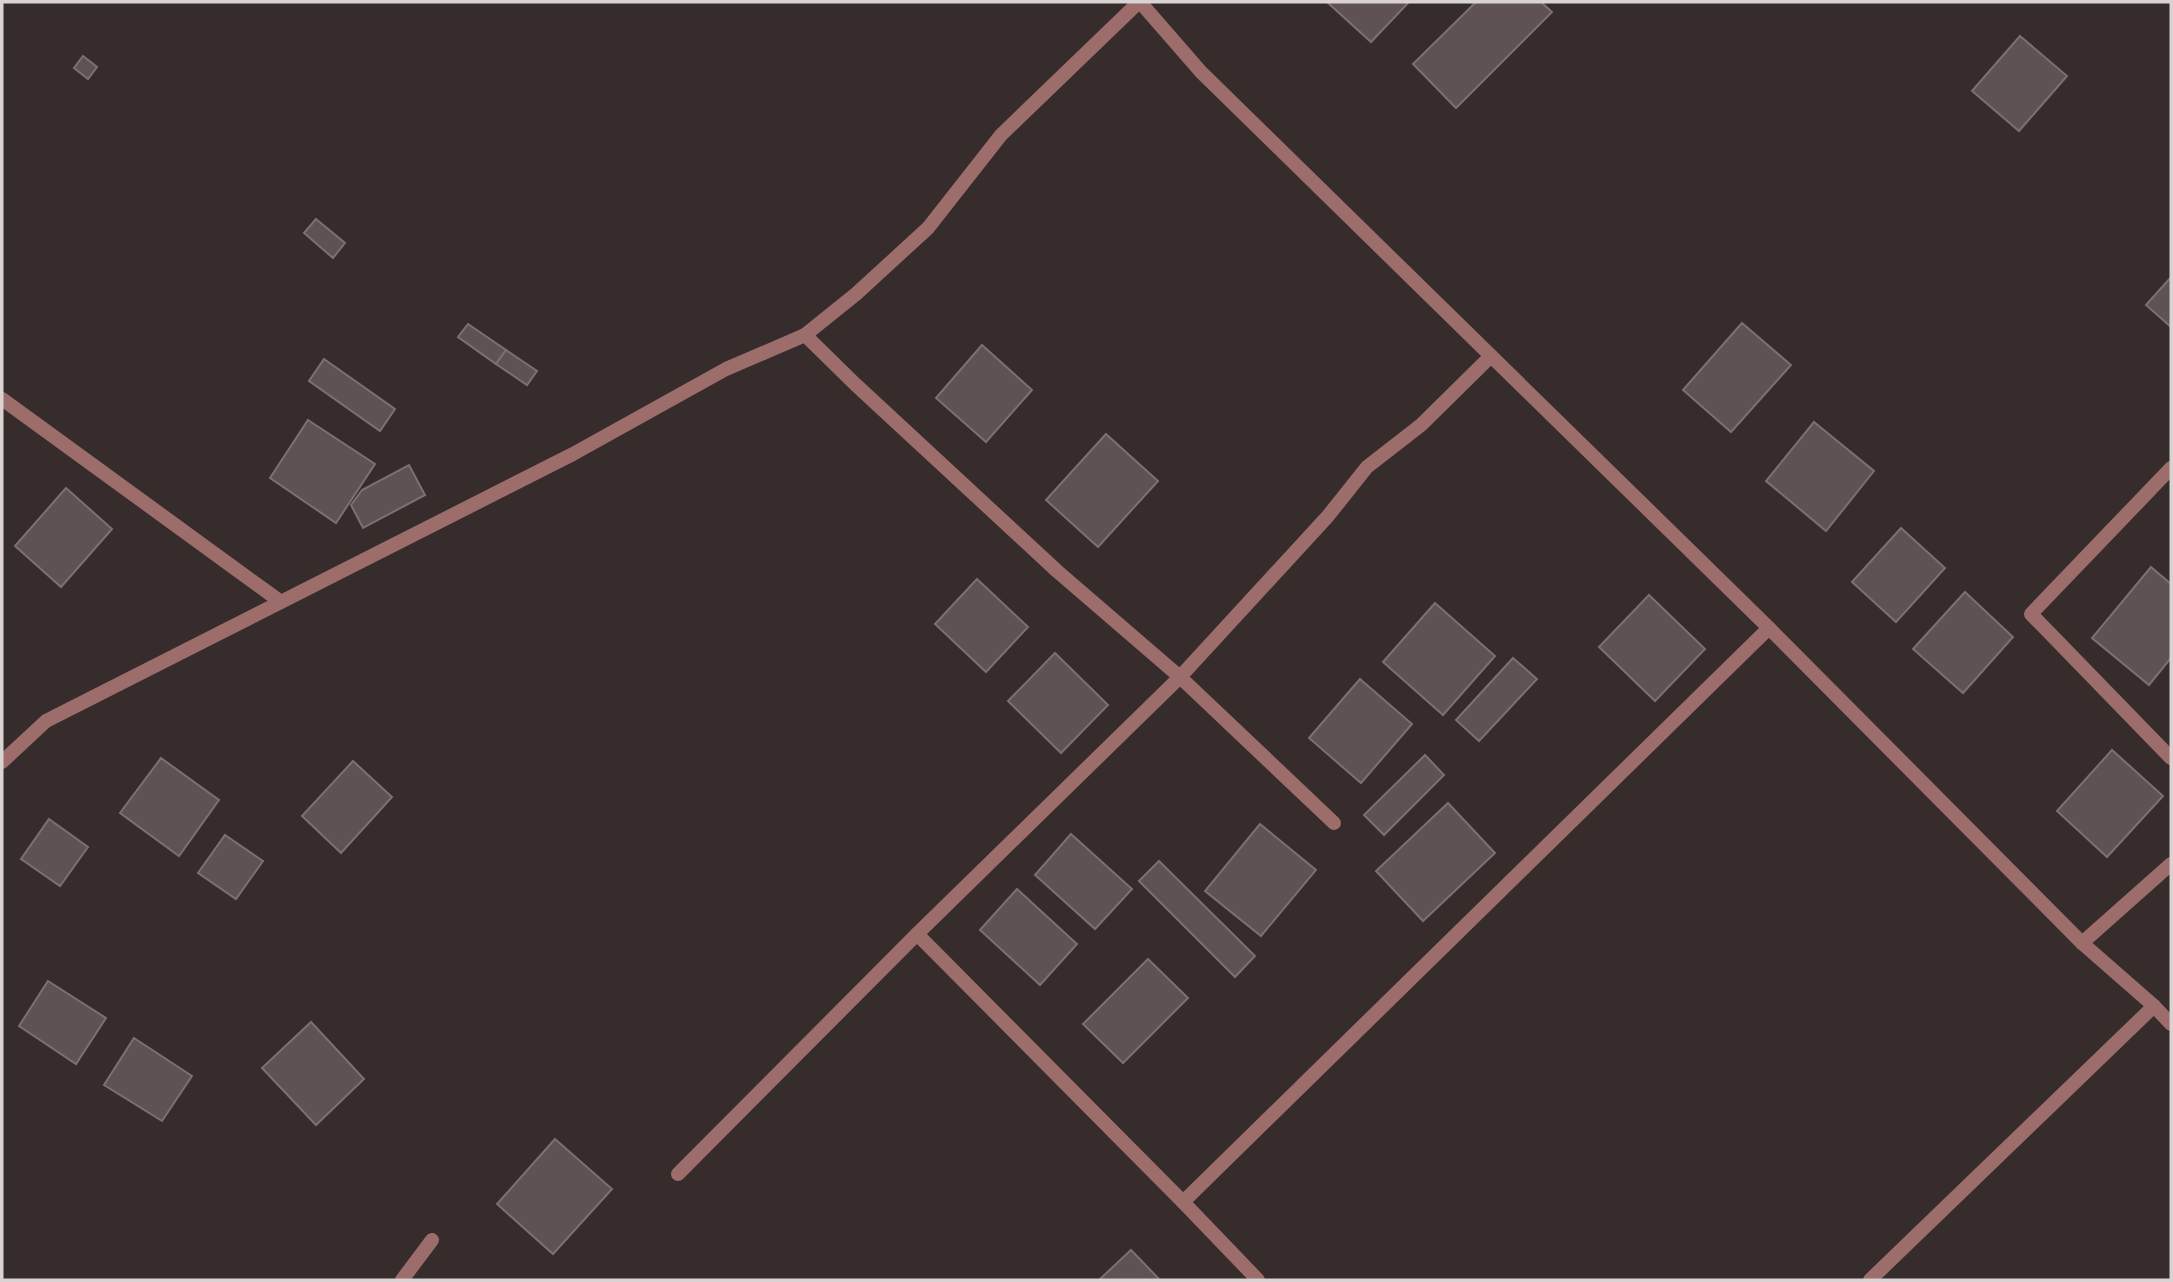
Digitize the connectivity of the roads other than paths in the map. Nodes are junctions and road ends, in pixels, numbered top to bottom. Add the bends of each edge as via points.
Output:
1 (1139, 2) edge
2 (805, 335) junction
3 (1490, 356) junction
4 (2, 399) edge
5 (2171, 468) edge
6 (281, 602) junction
7 (1769, 628) junction
8 (1180, 677) junction
9 (2171, 758) edge
10 (2, 762) edge
11 (1334, 823) dead end
12 (2171, 864) edge
13 (917, 934) junction
14 (2082, 943) junction
15 (2154, 1006) junction
16 (2171, 1024) edge
17 (678, 1174) dead end
18 (1183, 1202) junction
19 (432, 1240) dead end
20 (402, 1280) edge
21 (1258, 1280) edge
22 (1870, 1280) edge

1 - 2 street via 1001,135 928,228
1 - 3 street via 1201,72
2 - 6 street via 726,369 573,454
2 - 8 street via 1057,571
3 - 7 street
3 - 8 street via 1421,425 1367,467
4 - 6 street
5 - 9 street via 2031,614
6 - 10 street via 46,721
7 - 14 street
7 - 18 street
8 - 11 street
8 - 13 street
12 - 14 street
13 - 17 street
13 - 18 street
14 - 15 street
15 - 16 street
15 - 22 street
18 - 21 street
19 - 20 street

